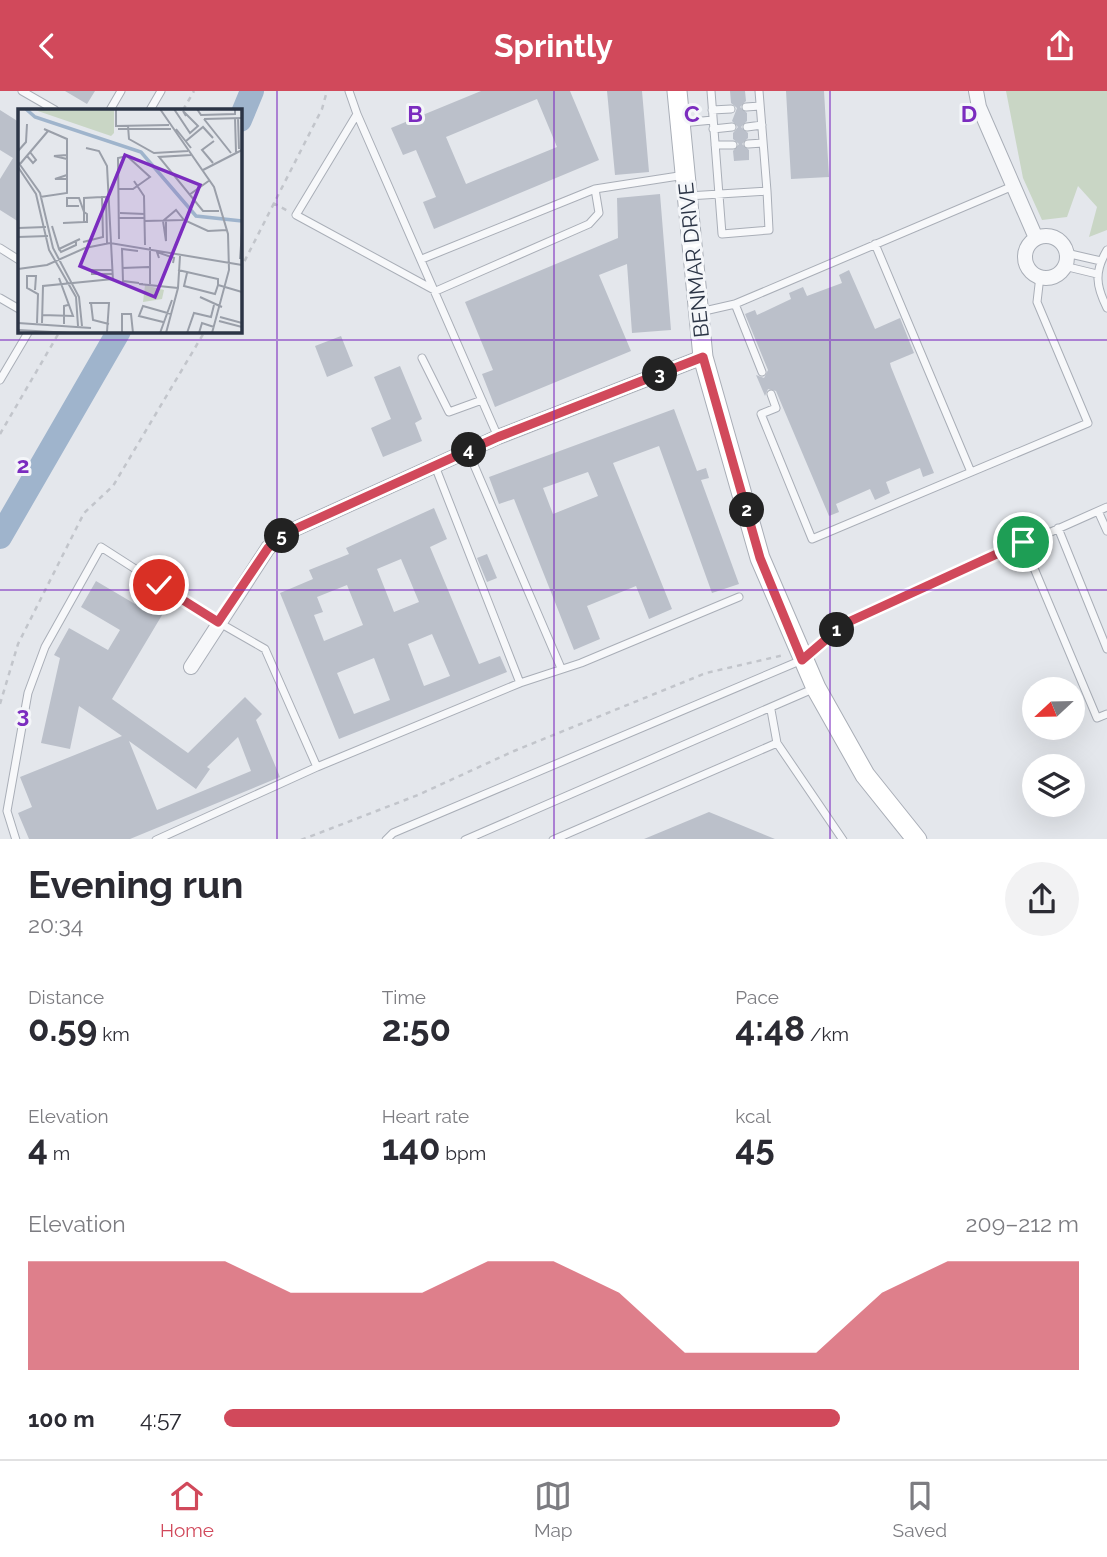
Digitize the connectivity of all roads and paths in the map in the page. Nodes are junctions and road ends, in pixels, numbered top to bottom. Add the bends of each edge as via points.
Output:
1 (22, 91) edge
2 (121, 91) edge
3 (161, 91) edge
4 (194, 91) edge
5 (327, 91) edge
6 (349, 91) edge
7 (677, 91) edge
8 (711, 91) edge
9 (720, 91) edge
10 (759, 91) edge
11 (976, 91) edge
12 (760, 106) junction
13 (746, 107) dead end
14 (53, 109) edge
15 (111, 109) edge
16 (151, 109) edge
17 (184, 109) edge
18 (731, 109) dead end
19 (712, 110) junction
20 (357, 114) junction
21 (680, 123) junction
22 (713, 125) junction
23 (762, 125) junction
24 (732, 127) dead end
25 (747, 127) dead end
26 (763, 143) junction
27 (748, 144) dead end
28 (715, 145) junction
29 (733, 145) dead end
30 (685, 175) junction
31 (1013, 185) junction
32 (595, 189) junction
33 (767, 191) junction
34 (719, 194) junction
35 (687, 196) junction
36 (273, 203) junction
37 (296, 215) junction
38 (1036, 238) junction
39 (875, 244) junction
40 (0, 248) edge
41 (1107, 250) edge
42 (18, 259) edge
43 (422, 259) junction
44 (1065, 260) junction
45 (1101, 261) junction
46 (242, 266) edge
47 (1097, 274) junction
48 (1040, 276) junction
49 (436, 291) junction
50 (0, 298) edge
51 (734, 304) junction
52 (18, 308) edge
53 (1107, 308) edge
54 (699, 312) junction
55 (28, 333) edge
56 (59, 333) edge
57 (204, 333) edge
58 (703, 357) junction
59 (422, 359) dead end
60 (762, 372) dead end
61 (0, 380) edge
62 (771, 394) dead end
63 (482, 400) junction
64 (0, 433) edge
65 (498, 437) junction
66 (468, 451) junction
67 (435, 466) junction
68 (971, 472) junction
69 (1107, 507) edge
70 (1098, 511) junction
71 (1058, 528) junction
72 (1107, 531) edge
73 (1023, 542) junction
74 (739, 597) dead end
75 (218, 622) junction
76 (1107, 649) edge
77 (796, 663) junction
78 (191, 667) dead end
79 (561, 668) junction
80 (520, 683) junction
81 (816, 688) junction
82 (0, 704) edge
83 (771, 710) junction
84 (1107, 714) edge
85 (777, 743) junction
86 (317, 767) junction
87 (16, 839) edge
88 (156, 839) edge
89 (301, 839) edge
90 (386, 839) edge
91 (465, 839) edge
92 (553, 839) edge
93 (843, 839) edge
94 (917, 839) edge

1 - 14 lane
2 - 15 lane
3 - 16 lane
4 - 17 path
5 - 36 path via 323,109
6 - 20 lane
7 - 21 street, BENMAR DRIVE
8 - 9 lane
8 - 19 lane
10 - 12 lane
11 - 31 street
12 - 13 lane
12 - 23 lane
18 - 19 lane
19 - 22 lane
20 - 37 lane
20 - 43 lane
21 - 22 lane
21 - 30 street, BENMAR DRIVE
22 - 24 lane
22 - 28 lane
23 - 25 lane
23 - 26 lane
26 - 27 lane
26 - 33 lane
28 - 29 lane
28 - 34 lane
30 - 32 lane
30 - 35 street, BENMAR DRIVE
31 - 38 street
31 - 39 lane
32 - 43 lane
32 - 49 lane via 600,213 589,224
33 - 34 lane
33 - 34 lane via 769,230 722,234
34 - 35 lane
35 - 54 street, BENMAR DRIVE
36 - 37 path
36 - 46 path
37 - 49 lane
38 - 44 street via 1055,238
38 - 48 street via 1027,247 1025,260
39 - 51 lane
39 - 68 lane
40 - 42 lane
41 - 45 lane
43 - 49 lane
44 - 45 lane
44 - 47 lane
44 - 48 street via 1055,275
45 - 47 lane
47 - 53 lane via 1097,287
48 - 68 lane via 1038,302 1088,423
49 - 63 lane
50 - 52 lane
51 - 54 lane
51 - 60 lane
54 - 58 street, BENMAR DRIVE
55 - 61 lane
56 - 64 path
57 - 82 path via 113,487 84,513 18,644
58 - 65 street
58 - 77 street, BENMAR DRIVE via 760,558
59 - 63 lane via 449,412
62 - 68 lane via 776,408 761,414 812,539
63 - 65 lane
65 - 66 street
66 - 67 street
66 - 79 lane
67 - 75 street via 286,533 268,548
67 - 80 lane
69 - 70 lane
70 - 71 lane
70 - 72 lane
71 - 73 lane
71 - 76 lane
73 - 77 lane via 844,624
73 - 84 lane via 1097,718
74 - 79 lane
75 - 78 street
75 - 86 lane via 265,649
75 - 87 lane via 101,547 45,647 28,693 7,811
77 - 81 street, BENMAR DRIVE
77 - 89 path via 784,655 706,673
77 - 90 lane
79 - 80 lane
80 - 86 lane
81 - 83 lane
81 - 94 street, BENMAR DRIVE via 865,775
83 - 85 lane
83 - 91 lane
85 - 92 lane
85 - 93 lane
86 - 88 lane

